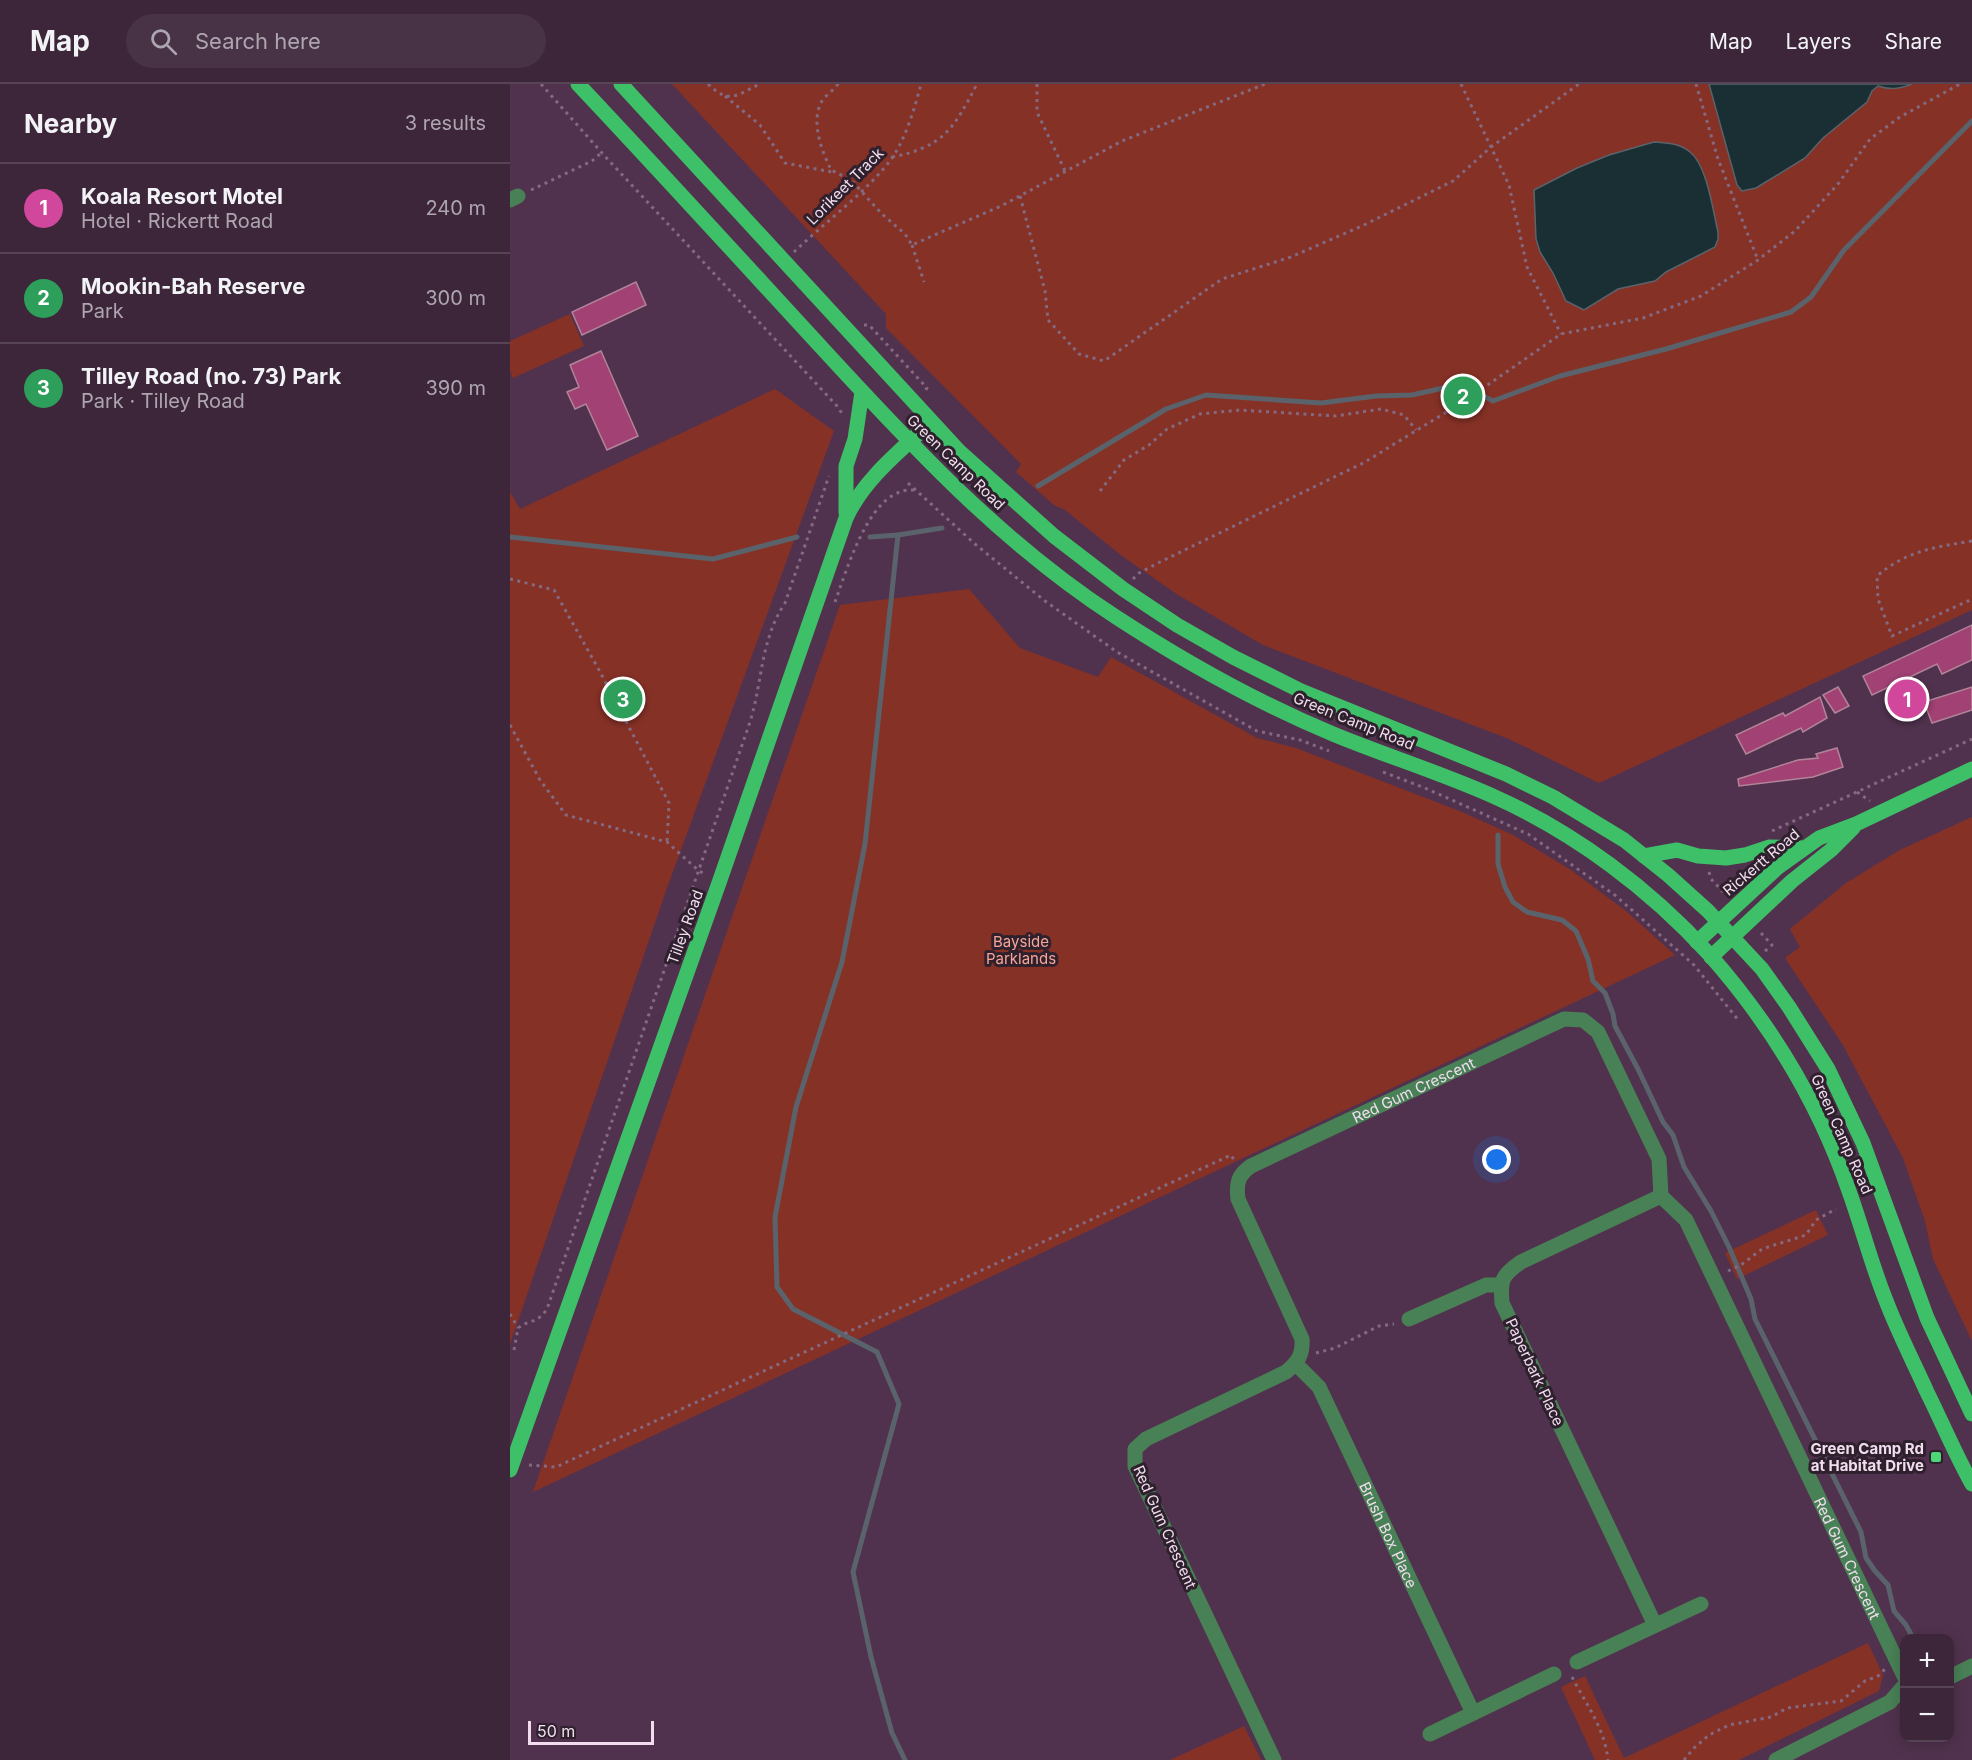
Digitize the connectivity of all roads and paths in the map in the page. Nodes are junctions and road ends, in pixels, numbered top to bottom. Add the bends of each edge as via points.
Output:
1 (541, 84) edge
2 (578, 84) edge
3 (621, 84) edge
4 (708, 84) edge
5 (760, 84) edge
6 (838, 84) edge
7 (921, 84) edge
8 (977, 84) edge
9 (1037, 84) edge
10 (1264, 84) edge
11 (1461, 84) edge
12 (1579, 84) edge
13 (1696, 84) edge
14 (1960, 84) edge
15 (725, 96) junction
16 (1491, 147) junction
17 (602, 153) junction
18 (892, 157) junction
19 (1065, 171) junction
20 (834, 172) junction
21 (860, 190) junction
22 (1020, 196) junction
23 (514, 198) edge
24 (912, 245) junction
25 (1758, 260) junction
26 (784, 261) junction
27 (924, 282) dead end
28 (869, 325) dead end
29 (1562, 334) junction
30 (862, 392) junction
31 (923, 393) dead end
32 (932, 422) junction
33 (844, 423) dead end
34 (1416, 430) junction
35 (909, 442) junction
36 (831, 470) dead end
37 (914, 490) dead end
38 (1100, 491) dead end
39 (846, 518) junction
40 (1972, 541) edge
41 (510, 579) edge
42 (1123, 589) junction
43 (1972, 599) edge
44 (834, 606) dead end
45 (510, 725) edge
46 (1972, 739) edge
47 (1972, 769) edge
48 (1856, 824) junction
49 (1765, 834) dead end
50 (667, 842) junction
51 (1804, 848) junction
52 (1644, 856) junction
53 (1709, 858) junction
54 (699, 871) junction
55 (720, 880) junction
56 (1730, 899) dead end
57 (1718, 922) junction
58 (1733, 937) junction
59 (1697, 942) junction
60 (1711, 957) junction
61 (1243, 1172) junction
62 (1661, 1196) junction
63 (1836, 1209) dead end
64 (1729, 1271) dead end
65 (1500, 1285) junction
66 (510, 1314) edge
67 (1409, 1319) joint
68 (518, 1328) junction
69 (514, 1350) dead end
70 (1296, 1364) junction
71 (1972, 1414) edge
72 (511, 1467) edge
73 (1972, 1484) edge
74 (1701, 1604) dead end
75 (1655, 1625) junction
76 (1897, 1662) junction
77 (1972, 1666) edge
78 (1900, 1667) edge
79 (1574, 1669) joint
80 (1554, 1674) dead end
81 (1954, 1675) edge
82 (1903, 1688) edge
83 (1473, 1713) junction
84 (1430, 1734) dead end
85 (1274, 1760) edge
86 (1608, 1760) edge
87 (1684, 1760) edge
88 (1776, 1760) edge

1 - 17 path
2 - 30 main road, Green Camp Road
3 - 26 main road, Green Camp Road
4 - 15 path
5 - 15 path
6 - 20 path via 821,102 817,122 822,150
7 - 18 path, Lorikeet Track via 914,111
8 - 18 path via 959,119 936,142 915,153
9 - 19 path via 1037,112
10 - 19 path via 1122,141
11 - 16 path
12 - 16 path
13 - 25 path via 1718,159
14 - 25 path via 1900,117 1870,139 1838,184 1794,231
15 - 20 path via 760,125 785,163
16 - 22 path via 1453,181 1364,225 1291,257 1222,279 1104,361 1079,354 1048,320 1045,291
16 - 29 path via 1509,184 1527,267
17 - 23 path
17 - 33 path via 837,406
18 - 21 path, Lorikeet Track
19 - 22 path
20 - 21 path via 851,180
21 - 24 path
21 - 26 path, Lorikeet Track
22 - 24 path
24 - 27 path
25 - 29 path via 1701,296 1643,318
26 - 32 main road, Green Camp Road
28 - 31 path via 927,388
29 - 34 path via 1496,381
30 - 35 main road, Green Camp Road
30 - 39 main road via 855,439 846,466
32 - 35 main road, Tilley Road
32 - 42 main road, Green Camp Road via 1006,495
34 - 38 path via 1404,415 1381,409 1336,416 1240,410 1200,414 1167,429 1124,460
34 - 42 path via 1365,462 1138,573
35 - 39 main road, Tilley Road via 867,484
35 - 59 main road, Green Camp Road via 975,507 1055,574 1180,658 1288,714 1498,798 1539,820 1632,883
36 - 54 path via 785,603 773,621 756,702
37 - 44 path via 899,492 874,513 857,544
39 - 55 main road, Tilley Road
40 - 43 path via 1933,547 1893,563 1877,576 1878,598 1892,636
41 - 50 path via 554,590 669,803
42 - 52 main road, Green Camp Road via 1177,625 1301,691 1553,797
45 - 50 path via 540,780 566,815
46 - 49 path
47 - 48 main road, Rickertt Road
48 - 51 main road, Rickertt Road
48 - 58 main road, Rickertt Road
50 - 54 path
51 - 53 main road via 1769,847 1745,855
51 - 57 main road, Rickertt Road
52 - 53 main road via 1677,850
52 - 57 main road, Green Camp Road
53 - 56 path via 1709,875
54 - 55 path
54 - 68 path via 547,1309 536,1321
55 - 72 main road, Tilley Road
57 - 58 main road, Green Camp Road
57 - 59 main road, Rickertt Road
58 - 60 main road, Rickertt Road
58 - 71 main road, Green Camp Road via 1762,969 1828,1069 1863,1143 1927,1318
59 - 60 main road, Green Camp Road
60 - 73 main road, Green Camp Road via 1760,1018 1809,1097 1849,1188 1887,1302
61 - 62 street, Red Gum Crescent via 1564,1019 1583,1020 1598,1032 1659,1159
61 - 70 street via 1236,1183 1238,1199 1302,1339 1303,1351
61 - 72 path via 1231,1155 556,1467
62 - 65 street via 1521,1262 1507,1272
62 - 76 street, Red Gum Crescent via 1686,1220
63 - 64 path via 1816,1220 1806,1235 1762,1249
65 - 67 street via 1486,1285
65 - 75 street, Paperbark Place via 1502,1303
66 - 68 path
67 - 70 path via 1378,1326
68 - 69 path
70 - 83 street, Brush Box Place via 1319,1387
70 - 85 street, Red Gum Crescent via 1146,1439 1135,1449 1135,1466
74 - 75 street
75 - 79 street
76 - 78 street, Red Gum Crescent
76 - 87 path via 1841,1701 1787,1708 1771,1717 1729,1725 1709,1735
77 - 81 street
79 - 86 path via 1606,1744
80 - 83 street
82 - 88 street via 1890,1702
83 - 84 street

